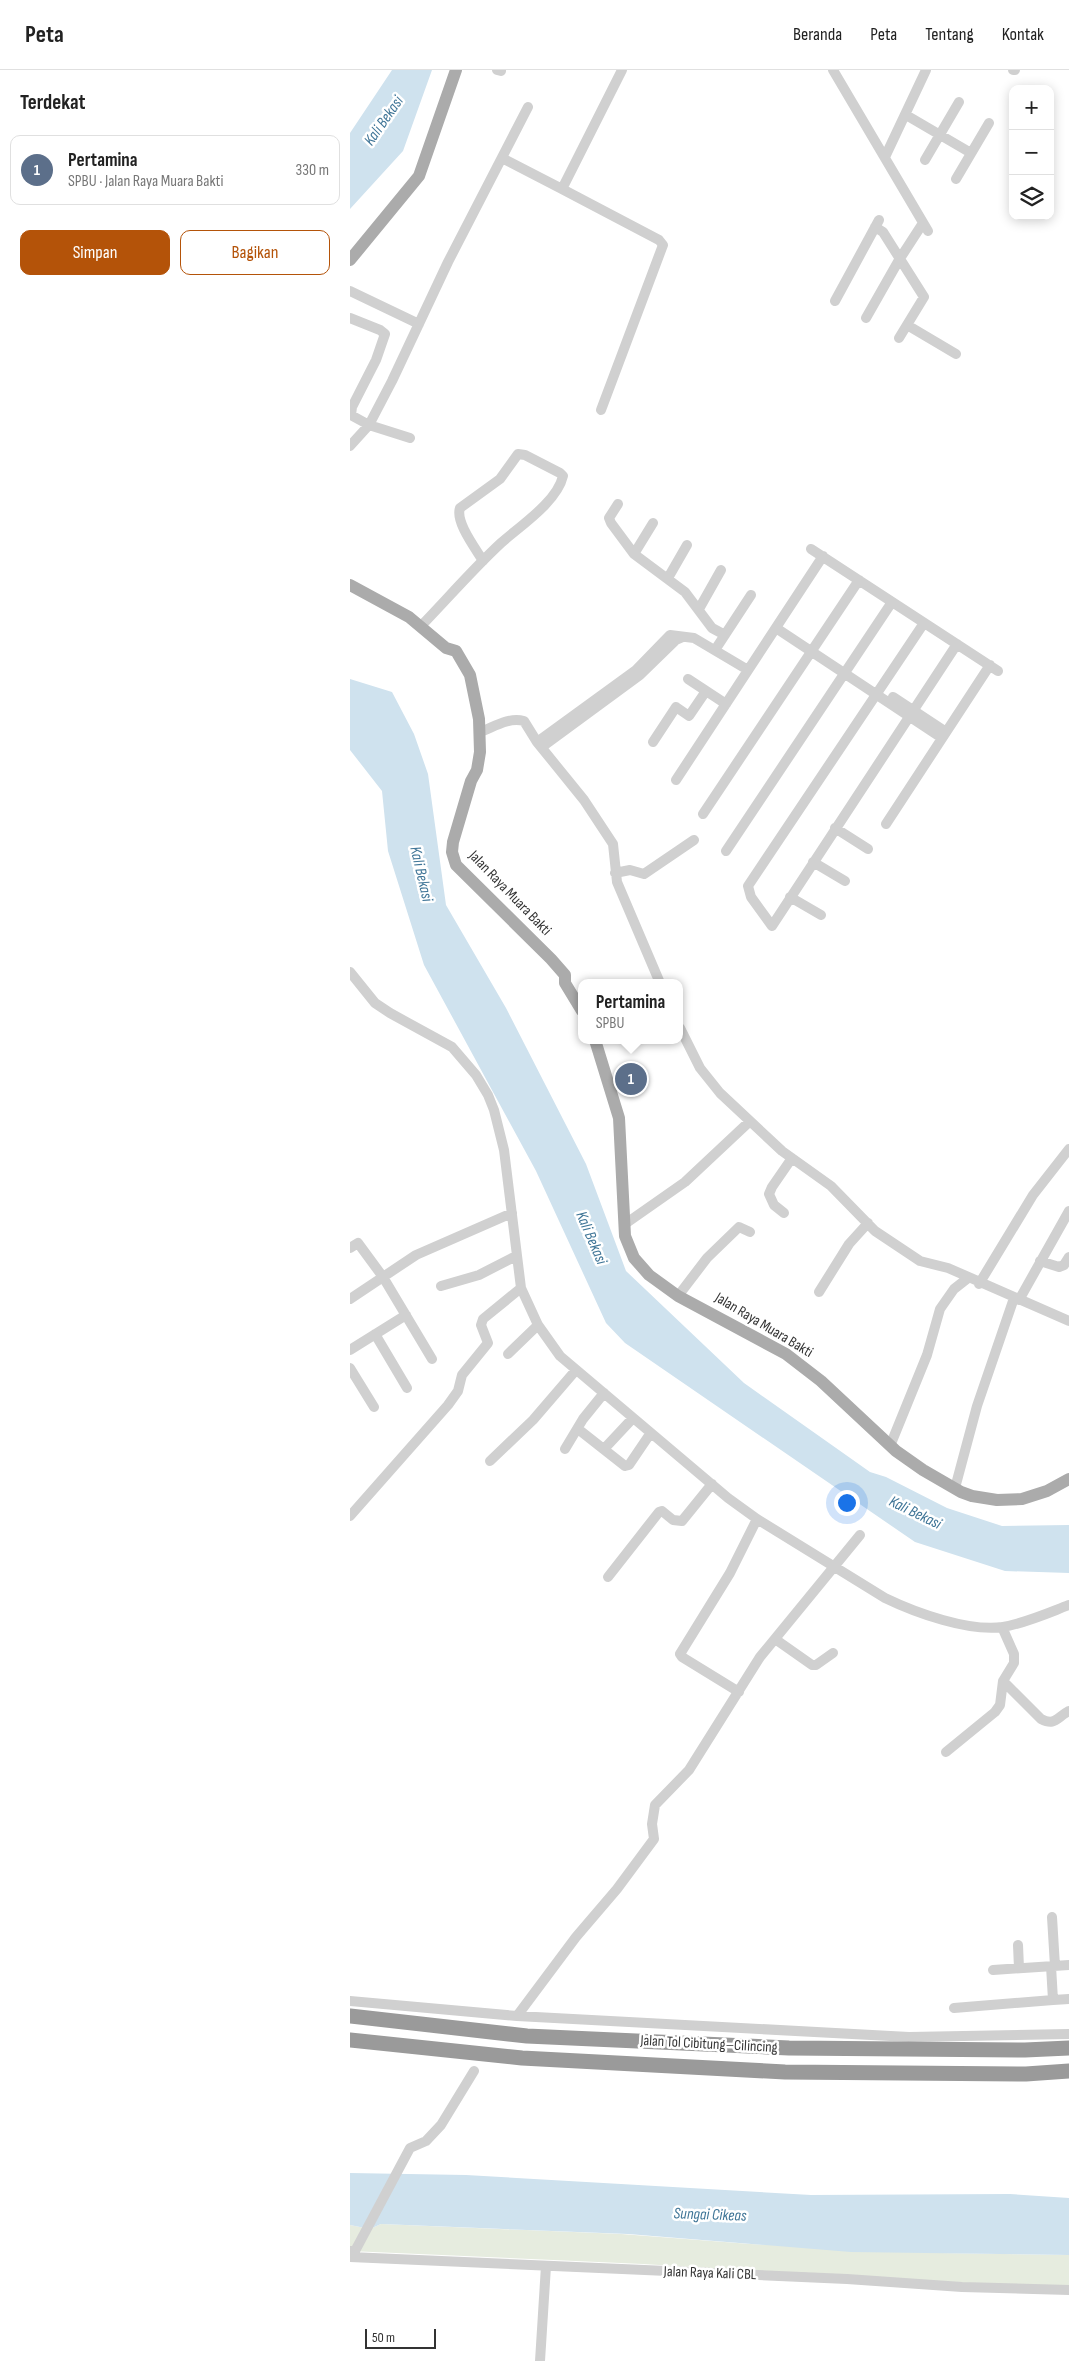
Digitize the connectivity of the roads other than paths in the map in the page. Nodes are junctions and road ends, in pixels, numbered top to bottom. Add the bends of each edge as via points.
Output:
1 (456, 70) edge
2 (622, 70) edge
3 (832, 70) edge
4 (926, 70) edge
5 (959, 102) dead end
6 (528, 107) dead end
7 (906, 115) junction
8 (989, 122) dead end
9 (939, 135) junction
10 (971, 153) junction
11 (885, 157) junction
12 (502, 158) junction
13 (924, 160) dead end
14 (956, 179) dead end
15 (562, 189) junction
16 (350, 260) edge
17 (899, 260) junction
18 (350, 290) edge
19 (835, 301) dead end
20 (350, 318) edge
21 (866, 318) dead end
22 (419, 324) junction
23 (907, 325) junction
24 (899, 338) dead end
25 (956, 354) dead end
26 (601, 410) dead end
27 (369, 425) junction
28 (410, 438) dead end
29 (350, 446) edge
30 (618, 504) dead end
31 (653, 523) dead end
32 (686, 545) dead end
33 (811, 548) dead end
34 (634, 554) junction
35 (823, 556) junction
36 (483, 561) junction
37 (722, 570) dead end
38 (668, 578) junction
39 (858, 580) junction
40 (350, 585) edge
41 (752, 595) dead end
42 (892, 602) junction
43 (699, 609) junction
44 (924, 623) junction
45 (778, 625) junction
46 (421, 626) junction
47 (725, 635) junction
48 (957, 644) junction
49 (812, 648) junction
50 (715, 650) junction
51 (748, 670) junction
52 (846, 670) junction
53 (688, 679) dead end
54 (706, 691) junction
55 (878, 691) junction
56 (726, 704) junction
57 (911, 713) junction
58 (480, 732) junction
59 (944, 735) junction
60 (653, 742) dead end
61 (540, 745) junction
62 (676, 780) dead end
63 (703, 814) dead end
64 (886, 824) dead end
65 (835, 828) junction
66 (694, 840) dead end
67 (868, 849) dead end
68 (726, 851) dead end
69 (813, 862) junction
70 (615, 873) junction
71 (845, 881) dead end
72 (790, 897) junction
73 (821, 915) dead end
74 (350, 972) edge
75 (658, 979) edge
76 (578, 1004) edge
77 (683, 1034) edge
78 (596, 1044) edge
79 (749, 1122) junction
80 (1069, 1149) edge
81 (792, 1158) junction
82 (1069, 1211) edge
83 (512, 1213) junction
84 (784, 1213) dead end
85 (868, 1223) junction
86 (624, 1224) junction
87 (750, 1232) dead end
88 (350, 1248) edge
89 (516, 1256) junction
90 (1069, 1257) edge
91 (1040, 1261) junction
92 (383, 1277) junction
93 (968, 1278) junction
94 (980, 1284) junction
95 (441, 1286) dead end
96 (521, 1288) junction
97 (819, 1292) dead end
98 (678, 1296) junction
99 (350, 1299) edge
100 (1017, 1299) junction
101 (406, 1315) junction
102 (1069, 1321) edge
103 (538, 1325) junction
104 (374, 1334) junction
105 (350, 1350) edge
106 (508, 1354) dead end
107 (432, 1359) dead end
108 (350, 1368) edge
109 (576, 1370) junction
110 (407, 1388) dead end
111 (604, 1393) junction
112 (374, 1406) dead end
113 (633, 1418) junction
114 (578, 1429) junction
115 (650, 1434) junction
116 (890, 1446) junction
117 (565, 1449) dead end
118 (604, 1449) junction
119 (490, 1461) dead end
120 (1069, 1479) edge
121 (712, 1484) junction
122 (954, 1488) junction
123 (350, 1516) edge
124 (757, 1519) junction
125 (860, 1535) dead end
126 (836, 1566) junction
127 (608, 1577) dead end
128 (1069, 1605) edge
129 (1002, 1627) junction
130 (775, 1639) junction
131 (833, 1653) dead end
132 (1003, 1681) junction
133 (739, 1692) junction
134 (1069, 1712) edge
135 (946, 1752) dead end
136 (1052, 1917) dead end
137 (1018, 1945) dead end
138 (1069, 1965) edge
139 (1053, 1966) junction
140 (1019, 1968) junction
141 (993, 1970) dead end
142 (1069, 1999) edge
143 (1053, 2000) junction
144 (350, 2001) edge
145 (954, 2008) dead end
146 (350, 2016) edge
147 (517, 2016) junction
148 (1069, 2034) edge
149 (350, 2040) edge
150 (1069, 2048) edge
151 (474, 2071) dead end
152 (1069, 2071) edge
153 (352, 2253) edge
154 (546, 2266) junction
155 (1069, 2290) edge
156 (540, 2361) edge

1 - 16 main road via 419,176
2 - 15 street
3 - 11 street
4 - 7 street
5 - 9 street
6 - 12 street
7 - 9 street
7 - 11 street
8 - 10 street
9 - 10 street
9 - 13 street
10 - 14 street
11 - 17 street via 926,227
12 - 15 street
12 - 22 street
15 - 26 street via 659,240 662,246
17 - 19 street via 877,223
17 - 21 street
17 - 23 street via 924,297
18 - 22 street
20 - 27 street via 386,334 351,412
22 - 27 street
23 - 24 street
23 - 25 street
27 - 28 street
27 - 29 street
30 - 34 street via 609,518 610,523
31 - 34 street
32 - 38 street
33 - 35 street
34 - 38 street
35 - 39 street
35 - 45 street
36 - 36 street via 550,498 562,481 560,473 518,454 504,475 460,508 461,523
36 - 46 street
37 - 43 street
38 - 43 street via 686,592
39 - 42 street
39 - 49 street
40 - 46 main road, Jalan Raya Muara Bakti
41 - 47 street
42 - 44 street
42 - 52 street
43 - 47 street via 712,628
44 - 48 street
44 - 55 street
45 - 49 street
45 - 51 street
46 - 58 main road, Jalan Raya Muara Bakti via 446,648 456,651 470,675
47 - 50 street
48 - 57 street
48 - 59 street via 994,668
49 - 52 street
49 - 63 street
50 - 51 street
50 - 61 street via 694,638 683,637
51 - 56 street
52 - 55 street
52 - 68 street
53 - 54 street
54 - 56 street
54 - 60 street via 689,716 676,707
55 - 57 street
55 - 72 street via 748,886 751,896 772,926
56 - 62 street
57 - 59 street
57 - 65 street
58 - 61 street via 519,720 526,724
58 - 76 main road, Jalan Raya Muara Bakti via 477,770 453,842 456,865 538,945 564,975 565,983
59 - 64 street
61 - 70 street via 584,800 613,844
65 - 67 street
65 - 69 street
66 - 70 street via 644,874 630,870
69 - 71 street
69 - 72 street
70 - 75 street
72 - 73 street
74 - 83 street via 375,1003 446,1042 476,1075 494,1110 501,1136
77 - 79 street via 707,1079
78 - 86 main road, Jalan Raya Muara Bakti via 619,1118
79 - 81 street
79 - 86 street via 685,1182
80 - 94 street via 1033,1196
81 - 84 street via 769,1194 774,1205
81 - 85 street via 832,1186
82 - 91 street
83 - 89 street
83 - 92 street via 416,1255
85 - 93 street via 920,1261 948,1268
85 - 97 street via 849,1244
86 - 98 main road, Jalan Raya Muara Bakti via 634,1258 649,1275
87 - 98 street via 743,1227 736,1230 706,1258
88 - 92 street via 358,1243
89 - 95 street via 479,1276
89 - 96 street
90 - 91 street via 1059,1267
91 - 100 street
92 - 99 street
92 - 101 street
93 - 94 street
93 - 116 street via 954,1289 940,1309 927,1355
94 - 100 street
96 - 103 street
96 - 123 street via 483,1319 481,1325 488,1343 462,1375 455,1395
98 - 116 main road, Jalan Raya Muara Bakti via 792,1358
100 - 102 street
100 - 122 street via 976,1406
101 - 104 street
101 - 107 street
103 - 106 street
103 - 109 street via 560,1356
104 - 105 street
104 - 110 street
108 - 112 street
109 - 111 street
109 - 119 street via 534,1420
111 - 113 street
111 - 114 street
113 - 115 street
113 - 118 street
114 - 117 street
114 - 118 street
115 - 118 street via 628,1466
115 - 121 street
116 - 122 main road, Jalan Raya Muara Bakti
120 - 122 main road, Jalan Raya Muara Bakti via 1034,1496 1009,1500 972,1496
121 - 124 street
121 - 127 street via 682,1521 659,1512
124 - 126 street
124 - 133 street via 730,1573 680,1654
125 - 126 street
126 - 129 street via 903,1606 957,1622
126 - 130 street
128 - 129 street
129 - 132 street via 1014,1654 1014,1663
130 - 131 street via 812,1665
130 - 133 street
132 - 134 street via 1040,1719 1048,1723
132 - 135 street via 1000,1705 995,1712
133 - 147 street via 689,1770 655,1805 654,1839
136 - 139 street
137 - 140 street
138 - 139 street
139 - 140 street
139 - 143 street
140 - 141 street
142 - 143 street
143 - 145 street
144 - 147 street
146 - 150 highway, Jalan Tol Cibitung–Cilincing via 527,2036 789,2048
147 - 148 street via 910,2037
149 - 152 highway, Jalan Tol Cibitung–Cilincing via 522,2058 786,2072 1026,2074
151 - 153 street via 441,2126 426,2141 410,2148
153 - 154 street, Jalan Raya Kali CBL
154 - 155 street, Jalan Raya Kali CBL
154 - 156 street

